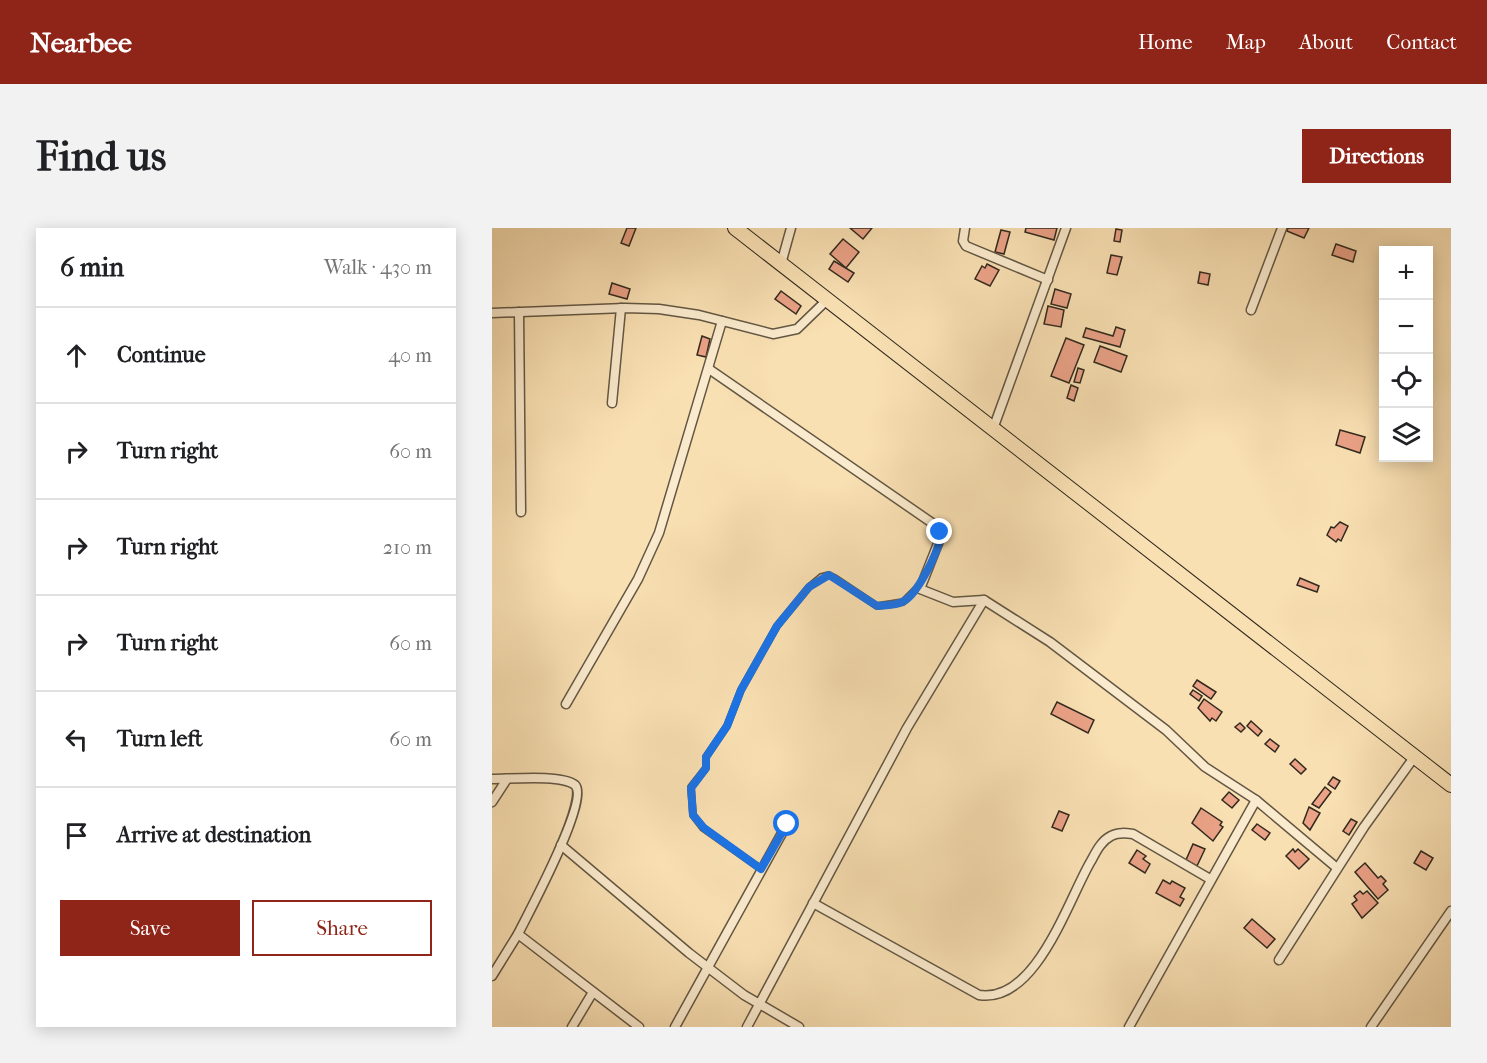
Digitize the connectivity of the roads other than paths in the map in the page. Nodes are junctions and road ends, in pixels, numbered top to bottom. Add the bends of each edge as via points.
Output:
1 (735, 228) edge
2 (791, 228) edge
3 (965, 228) edge
4 (1066, 228) edge
5 (1282, 228) edge
6 (781, 264) junction
7 (1048, 280) junction
8 (828, 299) junction
9 (621, 308) junction
10 (1251, 310) dead end
11 (519, 312) junction
12 (492, 313) edge
13 (722, 321) junction
14 (709, 369) junction
15 (612, 403) dead end
16 (993, 429) junction
17 (520, 512) dead end
18 (919, 586) junction
19 (984, 600) junction
20 (566, 704) dead end
21 (1415, 756) junction
22 (492, 779) edge
23 (507, 779) junction
24 (1451, 784) edge
25 (1256, 800) junction
26 (492, 802) edge
27 (787, 824) dead end
28 (561, 845) junction
29 (1337, 868) junction
30 (761, 869) junction
31 (1210, 879) junction
32 (813, 903) junction
33 (1451, 912) edge
34 (518, 934) junction
35 (1279, 960) dead end
36 (707, 967) junction
37 (492, 976) edge
38 (593, 992) junction
39 (760, 1004) junction
40 (572, 1027) edge
41 (639, 1027) edge
42 (675, 1027) edge
43 (747, 1027) edge
44 (799, 1027) edge
45 (1129, 1027) edge
46 (1371, 1027) edge

1 - 6 main road
2 - 6 street
3 - 7 street via 966,246
4 - 7 street
5 - 10 street
6 - 8 main road
7 - 16 street
8 - 13 street via 797,329 773,333
8 - 16 main road
9 - 11 street
9 - 13 street via 659,309
9 - 15 street
11 - 12 street
11 - 17 street
13 - 14 street
14 - 18 street via 938,527 940,536
14 - 20 street via 650,555
16 - 21 main road
18 - 19 street via 953,602
18 - 30 lane via 903,602 877,606 836,578 821,578 794,602 741,690 727,726 706,757 706,768 691,788 693,815 704,828
19 - 25 street via 1050,642 1166,730 1205,767
19 - 32 street via 907,728
21 - 24 main road
21 - 29 street
22 - 23 street
23 - 26 street
23 - 28 street via 555,779 577,787 579,797
25 - 29 street
25 - 31 street
27 - 30 street
28 - 34 street
28 - 36 street
29 - 35 street
30 - 36 street
31 - 32 street via 1133,834 1110,836 1101,844 1073,891 1057,931 1026,976 992,997 979,994
31 - 45 street
32 - 39 street
33 - 46 street
34 - 37 street
34 - 38 street
36 - 39 street
36 - 42 street
38 - 40 street
38 - 41 street
39 - 43 street
39 - 44 street

